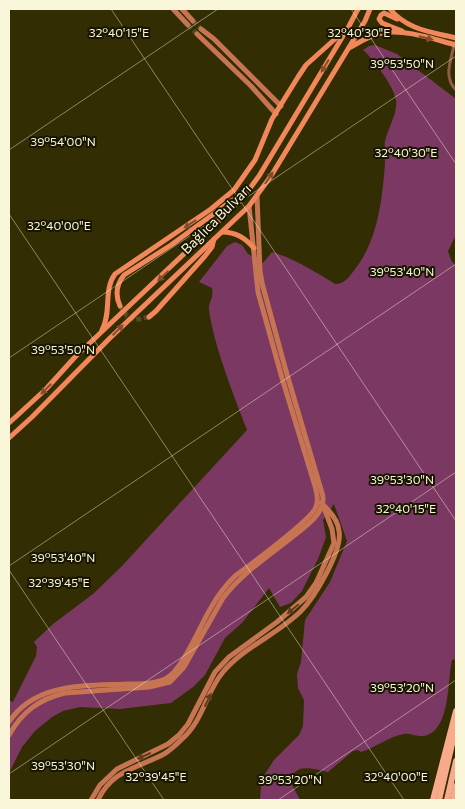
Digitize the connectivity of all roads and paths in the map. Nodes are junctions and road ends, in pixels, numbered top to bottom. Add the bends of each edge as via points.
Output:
1 (172, 9) edge
2 (182, 9) edge
3 (358, 9) edge
4 (370, 9) edge
5 (390, 9) edge
6 (193, 21) tunnel mouth
7 (402, 21) junction
8 (188, 25) tunnel mouth
9 (350, 26) junction
10 (202, 30) tunnel mouth
11 (405, 32) junction
12 (197, 34) tunnel mouth
13 (456, 38) edge
14 (455, 45) edge
15 (347, 50) junction
16 (229, 60) junction
17 (253, 84) junction
18 (261, 86) junction
19 (456, 90) edge
20 (258, 94) junction
21 (281, 106) junction
22 (276, 114) junction
23 (252, 186) junction
24 (257, 196) junction
25 (223, 200) junction
26 (248, 206) junction
27 (214, 215) junction
28 (222, 232) junction
29 (214, 239) junction
30 (254, 248) junction
31 (120, 306) dead end
32 (149, 316) dead end
33 (98, 336) junction
34 (9, 423) edge
35 (9, 438) edge
36 (318, 500) junction
37 (323, 505) junction
38 (456, 711) edge
39 (9, 722) edge
40 (456, 726) edge
41 (9, 734) edge
42 (456, 762) edge
43 (456, 786) edge
44 (91, 800) edge
45 (98, 800) edge
46 (433, 800) edge
47 (439, 800) edge
48 (446, 800) edge
49 (452, 800) edge

1 - 8 street
2 - 6 street
3 - 9 main road, Bağlıca Bulvarı
4 - 15 main road
5 - 7 main road
7 - 11 main road via 386,14 380,17 382,23
7 - 13 main road
9 - 21 main road via 306,65
9 -> 23 main road, Bağlıca Bulvarı
10 - 16 street
11 -> 14 main road, Bağlıca Bulvarı
11 - 15 main road, Bağlıca Bulvarı via 368,37
12 - 16 street
14 - 19 street via 448,79
24 -> 15 main road, Bağlıca Bulvarı
16 - 17 street
16 - 18 street
16 - 20 street
17 - 18 street
17 - 20 street
18 - 21 street
20 - 22 street
21 - 22 main road
22 - 25 main road via 250,168
23 - 27 main road
23 -> 33 main road, Bağlıca Bulvarı via 229,214
24 - 26 main road, Bağlıca Bulvarı
24 - 37 street via 262,283 324,497
25 - 27 main road
25 -> 33 main road via 115,274 109,284 107,319
26 - 28 main road, Bağlıca Bulvarı
26 - 30 street
27 - 31 main road via 124,276 117,287
28 - 29 main road, Bağlıca Bulvarı
28 - 30 main road via 239,235
29 - 32 main road via 205,256
35 -> 29 main road, Bağlıca Bulvarı
30 - 36 street via 255,277 261,301
33 -> 34 main road, Bağlıca Bulvarı
36 - 37 street
36 - 39 street via 315,510 300,524 228,583 211,606 173,675 156,682 57,689 31,700
37 - 41 street via 306,527 230,588 184,667 170,682 52,696 23,714
37 -> 44 street via 334,543 306,597 229,657 215,672 179,736 117,769 100,785
45 -> 37 street via 114,778 166,753 184,738 222,673 311,600 339,546 339,529
38 - 46 highway
40 - 47 highway
42 - 48 highway
43 - 49 highway

